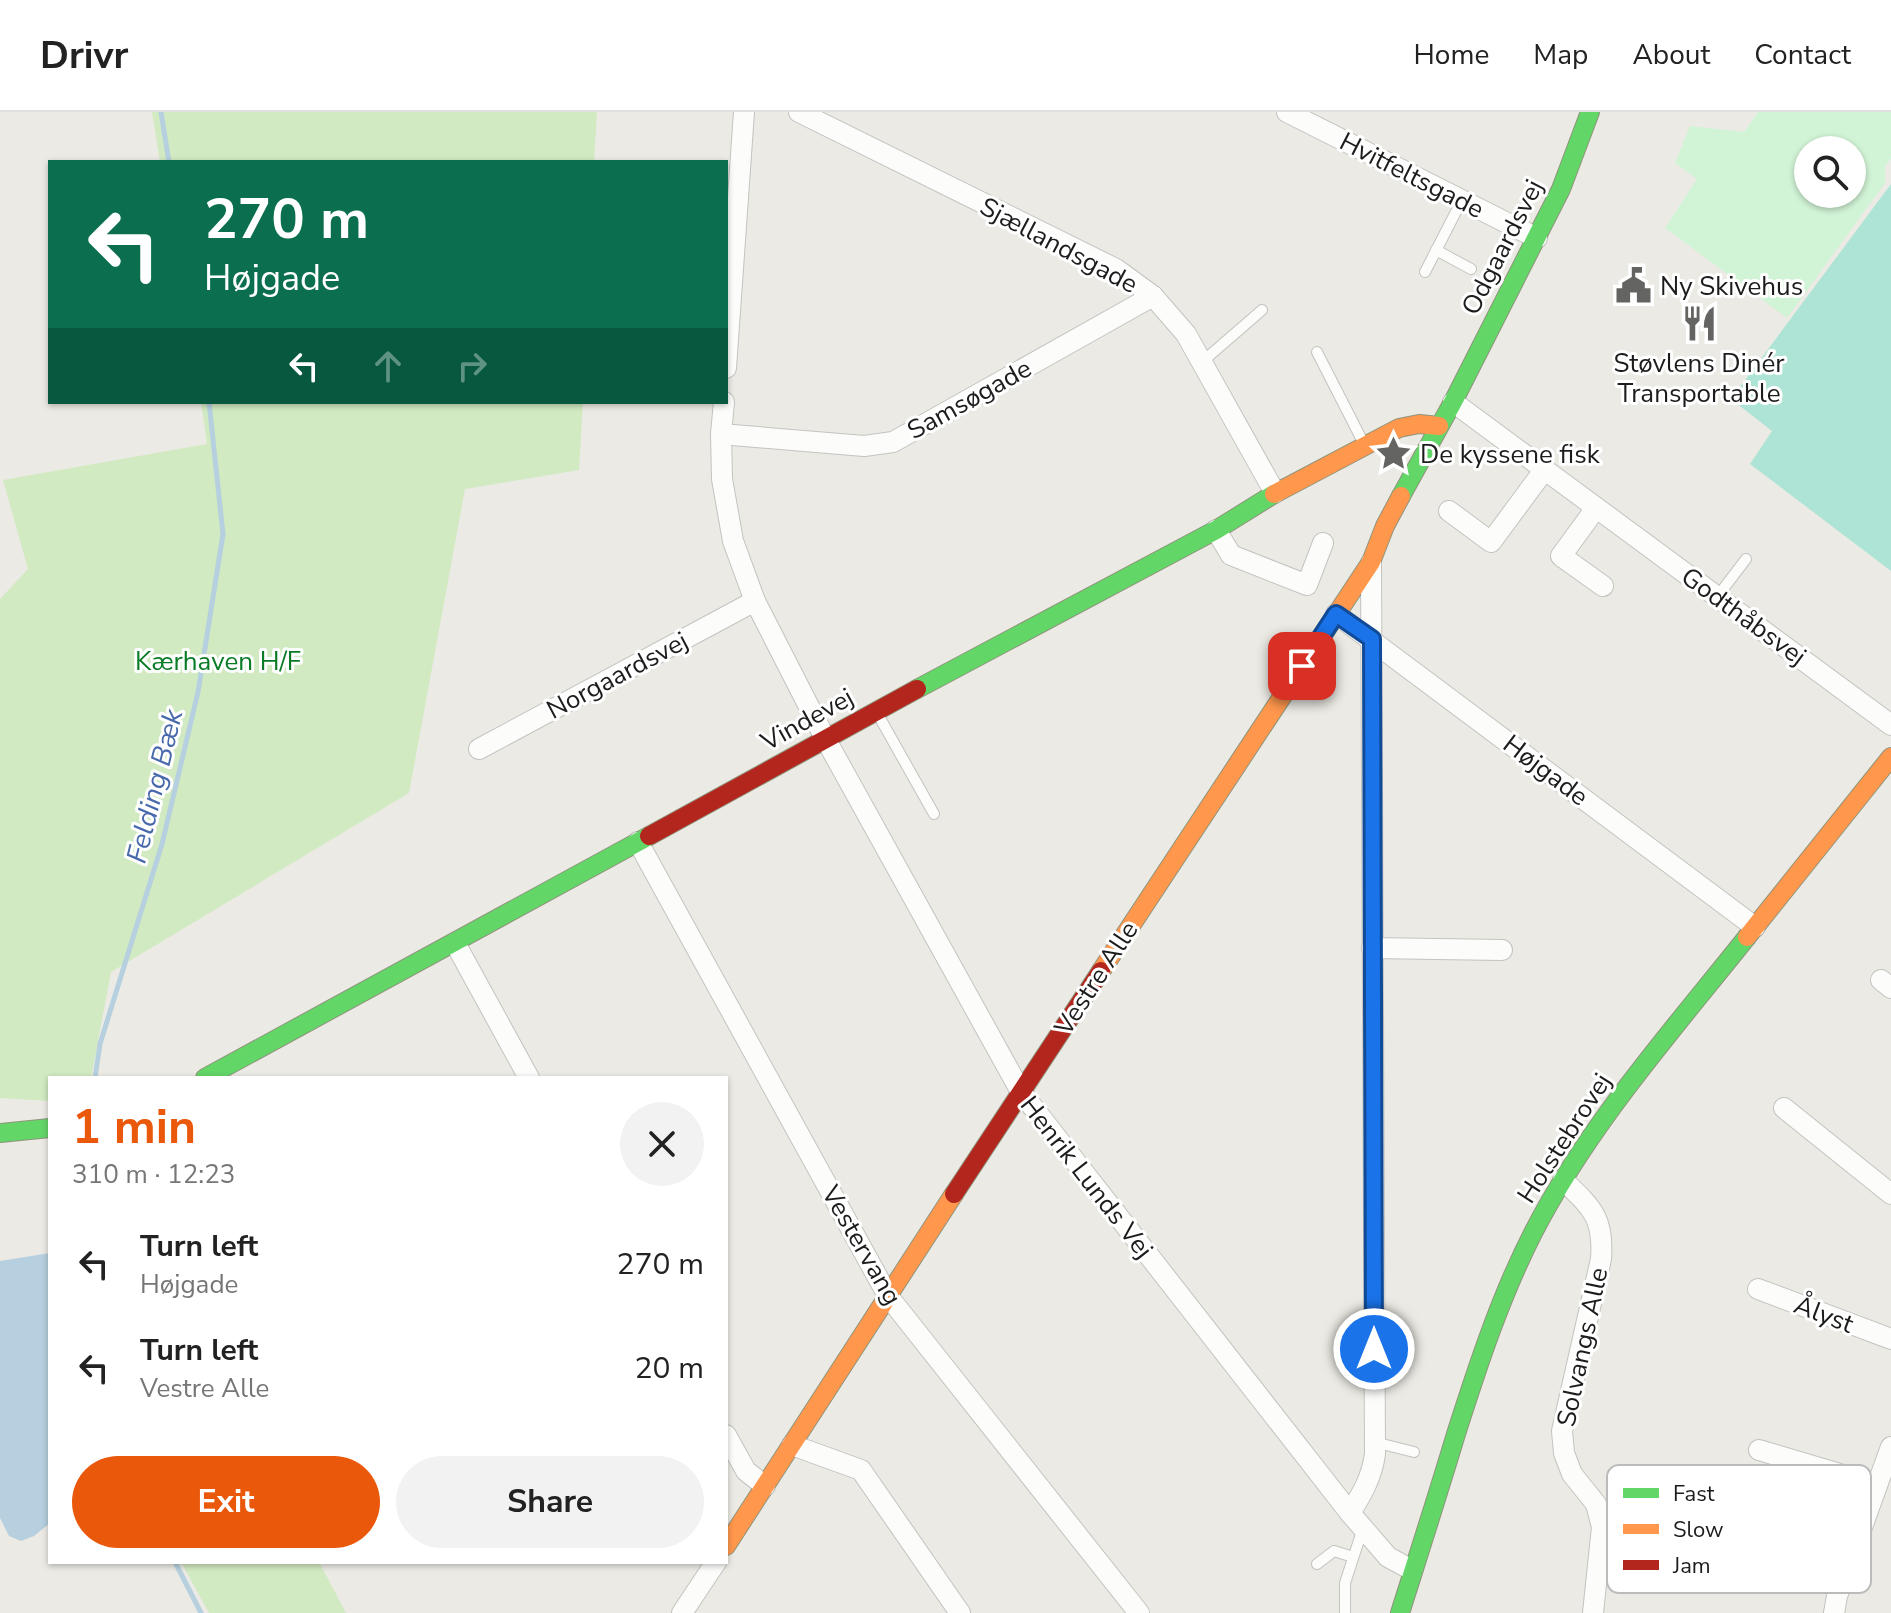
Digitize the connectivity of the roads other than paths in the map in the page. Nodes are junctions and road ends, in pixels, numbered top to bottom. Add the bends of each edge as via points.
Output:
1 (744, 112) edge
2 (1287, 112) edge
3 (1590, 112) edge
4 (801, 113) edge
5 (1462, 200) junction
6 (1537, 238) junction
7 (1436, 250) junction
8 (1471, 269) dead end
9 (1425, 272) dead end
10 (1153, 296) junction
11 (1262, 310) dead end
12 (728, 340) edge
13 (1317, 352) dead end
14 (1202, 362) junction
15 (1453, 402) junction
16 (724, 404) edge
17 (1439, 426) junction
18 (721, 434) junction
19 (1365, 446) junction
20 (1545, 469) junction
21 (1275, 493) junction
22 (1596, 508) junction
23 (1449, 511) dead end
24 (1216, 530) junction
25 (1323, 543) dead end
26 (1746, 559) dead end
27 (1371, 562) junction
28 (1603, 586) dead end
29 (1717, 597) junction
30 (755, 601) junction
31 (1336, 614) junction
32 (1372, 639) junction
33 (876, 711) junction
34 (1891, 725) edge
35 (825, 738) junction
36 (479, 749) dead end
37 (1891, 757) edge
38 (934, 814) dead end
39 (638, 842) junction
40 (1755, 927) junction
41 (455, 943) junction
42 (1372, 948) junction
43 (1502, 950) dead end
44 (231, 1072) edge
45 (528, 1076) edge
46 (1021, 1092) junction
47 (1784, 1108) dead end
48 (48, 1128) edge
49 (0, 1133) edge
50 (1563, 1180) junction
51 (1891, 1194) edge
52 (1758, 1289) dead end
53 (888, 1296) junction
54 (1891, 1339) edge
55 (728, 1439) edge
56 (1374, 1442) junction
57 (792, 1445) junction
58 (1891, 1447) edge
59 (1759, 1450) dead end
60 (1414, 1452) dead end
61 (1810, 1465) edge
62 (1871, 1483) edge
63 (1877, 1485) junction
64 (765, 1486) junction
65 (1871, 1502) edge
66 (1356, 1521) junction
67 (728, 1543) edge
68 (1353, 1557) junction
69 (715, 1564) edge
70 (1317, 1564) dead end
71 (1412, 1570) junction
72 (1838, 1593) edge
73 (682, 1613) edge
74 (960, 1613) edge
75 (1139, 1613) edge
76 (1345, 1613) edge
77 (1400, 1613) edge
78 (1593, 1613) edge
79 (1834, 1613) edge

1 - 12 street
2 - 5 street, Hvitfeltsgade
3 - 6 street, Odgaardsvej
4 - 10 street, Sjællandsgade via 1116,269
5 - 6 street, Hvitfeltsgade
5 - 7 lane
6 - 15 street, Odgaardsvej
7 - 8 lane
7 - 9 lane
10 - 14 street, Sjællandsgade
10 - 18 street, Samsøgade via 893,442 864,446
11 - 14 lane
13 - 19 lane
14 - 21 street, Sjællandsgade
15 - 17 street, Vestre Alle
15 - 20 street, Godthåbsvej
16 - 18 street
17 - 19 street, Vindevej via 1412,423
17 - 27 street, Vestre Alle
18 - 30 street via 722,479 733,541
19 - 21 street, Vindevej
20 - 22 street, Godthåbsvej
20 - 23 street via 1491,542
21 - 24 street, Vindevej
22 - 28 street via 1561,556
22 - 29 street, Godthåbsvej
24 - 25 street via 1231,555 1307,585
24 - 33 street, Vindevej
26 - 29 lane
27 - 31 street, Vestre Alle
27 - 32 street
29 - 34 street, Godthåbsvej
30 - 35 street
30 - 36 street, Norgaardsvej
31 - 32 street, Højgade
31 - 46 street, Vestre Alle
32 - 40 street, Højgade
32 - 42 street
33 - 35 street, Vindevej
33 - 38 lane
35 - 39 street, Vindevej
35 - 46 street, Henrik Lunds Vej
37 - 40 street, Holstebrovej
39 - 41 street, Vindevej
39 - 53 street, Vestervang
40 - 50 street, Holstebrovej via 1613,1105
41 - 44 street, Vindevej
41 - 45 street
42 - 43 street
42 - 56 street
46 - 53 street, Vestre Alle
46 - 66 street, Henrik Lunds Vej
47 - 51 street
48 - 49 street
50 - 71 street, Holstebrovej via 1523,1254 1483,1350
50 - 78 street, Solvangs Alle via 1588,1204 1599,1221 1602,1240 1562,1431 1572,1474 1596,1504 1602,1527
52 - 54 street, Ålyst
53 - 57 street, Vestre Alle
53 - 75 street, Vestervang
55 - 64 street via 746,1471
56 - 60 lane
56 - 66 street via 1372,1470
57 - 64 street, Vestre Alle
57 - 74 street via 861,1470
58 - 63 street
59 - 61 street
62 - 63 street
63 - 65 street
64 - 67 street, Vestre Alle
66 - 68 lane
66 - 71 street, Henrik Lunds Vej via 1388,1557
68 - 70 lane via 1334,1551
68 - 76 lane via 1345,1583
69 - 73 street
71 - 77 street, Holstebrovej
72 - 79 street

